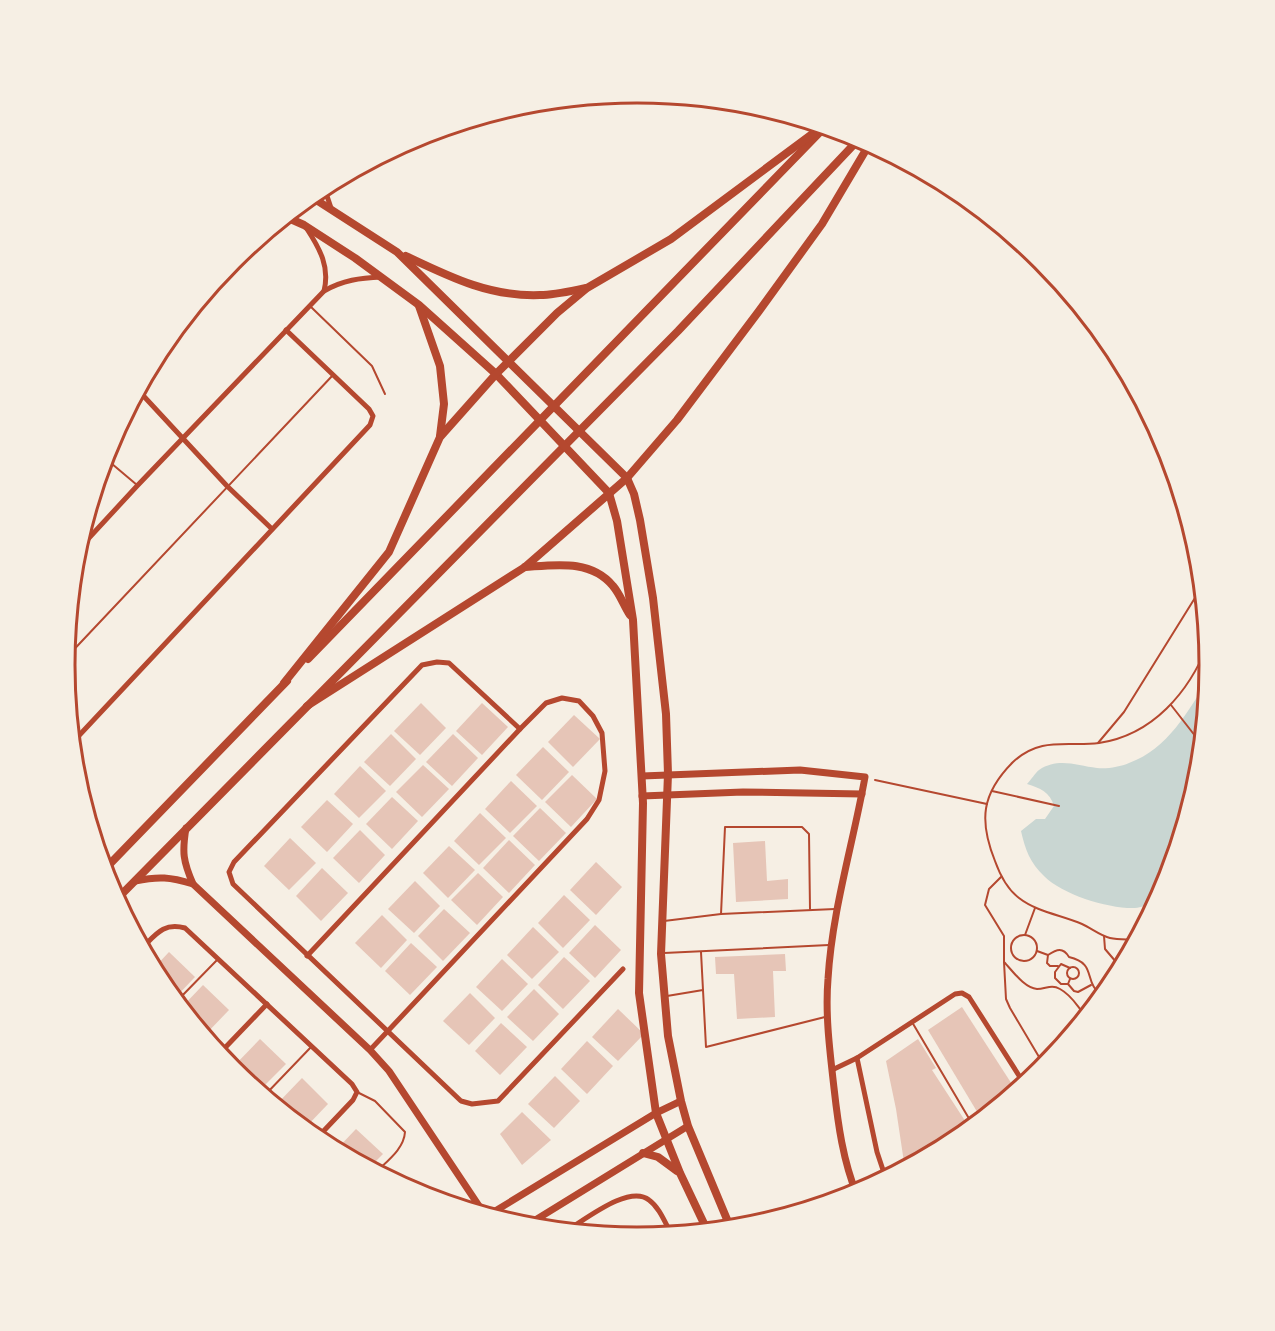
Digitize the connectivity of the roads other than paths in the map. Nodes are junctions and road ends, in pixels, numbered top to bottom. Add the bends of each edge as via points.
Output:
1 (816, 132) edge
2 (817, 133) edge
3 (853, 146) edge
4 (865, 151) edge
5 (327, 197) edge
6 (320, 202) edge
7 (331, 208) junction
8 (293, 220) edge
9 (304, 225) junction
10 (398, 252) junction
11 (383, 278) junction
12 (587, 288) junction
13 (324, 291) junction
14 (419, 305) junction
15 (310, 306) junction
16 (286, 330) junction
17 (509, 361) junction
18 (333, 374) junction
19 (496, 374) junction
20 (386, 394) dead end
21 (144, 396) edge
22 (440, 436) junction
23 (183, 437) junction
24 (113, 465) edge
25 (627, 477) junction
26 (137, 486) junction
27 (227, 486) junction
28 (609, 493) junction
29 (272, 529) junction
30 (90, 536) edge
31 (525, 567) junction
32 (633, 620) junction
33 (75, 648) edge
34 (284, 683) junction
35 (307, 706) junction
36 (520, 729) junction
37 (80, 736) edge
38 (669, 774) junction
39 (642, 776) junction
40 (862, 794) junction
41 (668, 795) junction
42 (642, 796) junction
43 (186, 828) junction
44 (111, 863) edge
45 (135, 880) junction
46 (193, 884) junction
47 (123, 892) edge
48 (810, 909) junction
49 (838, 909) junction
50 (721, 914) junction
51 (662, 921) junction
52 (148, 942) edge
53 (831, 945) junction
54 (701, 952) junction
55 (661, 954) junction
56 (307, 956) junction
57 (219, 957) junction
58 (622, 969) dead end
59 (703, 990) junction
60 (182, 995) edge
61 (663, 996) junction
62 (267, 1004) junction
63 (827, 1017) junction
64 (912, 1022) junction
65 (388, 1031) junction
66 (312, 1046) junction
67 (225, 1047) edge
68 (370, 1050) junction
69 (857, 1059) junction
70 (832, 1070) junction
71 (1020, 1077) edge
72 (270, 1090) edge
73 (357, 1092) junction
74 (681, 1101) junction
75 (656, 1113) junction
76 (969, 1119) edge
77 (688, 1126) junction
78 (323, 1132) edge
79 (666, 1139) junction
80 (643, 1153) junction
81 (382, 1166) edge
82 (883, 1171) edge
83 (680, 1173) junction
84 (854, 1185) edge
85 (479, 1205) edge
86 (495, 1210) edge
87 (538, 1219) edge
88 (727, 1220) edge
89 (704, 1224) edge
90 (578, 1225) edge
91 (668, 1227) edge

1 - 12 main road via 670,239
2 - 34 main road
3 - 35 main road via 678,331
4 - 25 main road via 822,224 759,311 677,420
5 - 7 street
6 - 7 main road
7 - 10 main road
8 - 9 main road
9 - 11 main road
9 - 13 street via 324,260
10 - 12 main road via 462,283 500,294 541,296
10 - 17 main road
11 - 13 street via 358,278
11 - 14 main road
12 - 17 main road
13 - 15 street
14 - 19 main road
14 - 22 main road via 440,366 444,404
15 - 16 street
15 - 20 lane via 372,366
16 - 18 street
16 - 23 street
17 - 19 main road
17 - 25 main road
18 - 27 lane
18 - 29 street via 369,409 373,416 370,425
19 - 22 main road
19 - 28 main road
21 - 23 street
22 - 34 main road via 389,552
23 - 26 street
23 - 27 street
24 - 26 lane
25 - 28 main road
25 - 38 main road via 640,520 653,598
26 - 30 street
27 - 29 street
27 - 33 lane
28 - 31 main road
28 - 32 main road
29 - 37 street
31 - 32 main road via 570,564 596,572 613,585
31 - 35 main road
32 - 39 main road
34 - 44 main road
35 - 43 main road
36 - 56 street
36 - 56 street via 449,663 422,665 234,861 229,872 233,884
36 - 65 street via 546,703 562,698 579,700 602,733 605,771 599,800 587,819
38 - 39 street
38 - 40 street via 800,770 865,777
38 - 41 main road
39 - 42 main road
40 - 41 street
40 - 49 street
41 - 42 street
41 - 51 main road
42 - 75 main road via 639,993
43 - 45 main road
43 - 46 street via 182,849
45 - 46 street via 159,876
45 - 47 main road
46 - 68 street
48 - 49 lane
48 - 50 lane
48 - 50 lane via 809,834 802,827 725,827
49 - 53 street
50 - 51 lane
51 - 55 main road
52 - 57 street via 159,931 174,925 186,928
53 - 54 lane
53 - 63 street
54 - 55 lane
54 - 59 lane
55 - 61 main road
56 - 65 street
57 - 60 lane
57 - 62 street
58 - 65 street via 498,1101 461,1101
59 - 61 lane
59 - 63 lane via 706,1047
61 - 74 main road
62 - 66 street
62 - 67 street
63 - 70 street
64 - 69 street
64 - 71 street via 962,993 969,997
64 - 76 lane
65 - 68 street
66 - 72 lane
66 - 73 street
68 - 85 street via 389,1071
69 - 70 street
69 - 82 street
70 - 84 street via 843,1154
73 - 78 street
73 - 81 lane via 375,1101 405,1132 401,1146
74 - 75 street
74 - 77 main road
75 - 79 main road
75 - 86 street
77 - 79 street
77 - 88 main road
79 - 80 street
79 - 83 main road
80 - 83 main road via 658,1157
80 - 87 street
83 - 89 main road
90 - 91 street via 620,1198 634,1195 646,1197 655,1205

